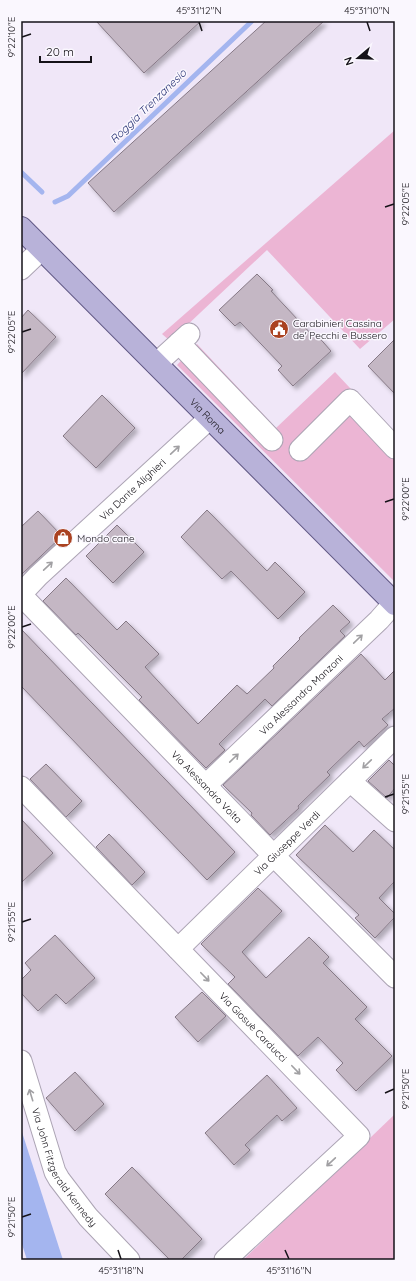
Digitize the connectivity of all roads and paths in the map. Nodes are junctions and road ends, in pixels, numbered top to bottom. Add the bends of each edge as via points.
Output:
1 (21, 228) edge
2 (42, 249) junction
3 (21, 269) edge
4 (156, 364) junction
5 (210, 418) junction
6 (272, 440) dead end
7 (395, 448) edge
8 (300, 450) dead end
9 (21, 595) edge
10 (394, 604) edge
11 (395, 737) edge
12 (350, 781) junction
13 (206, 785) junction
14 (21, 787) edge
15 (395, 820) edge
16 (273, 855) junction
17 (178, 949) junction
18 (395, 977) edge
19 (21, 1061) edge
20 (129, 1260) edge
21 (225, 1260) edge

1 - 2 main road, Via Roma
2 - 3 street
2 - 4 main road, Via Roma
4 - 5 main road, Via Roma
4 - 6 street via 184,339
9 -> 5 street, Via Dante Alighieri via 38,576
5 - 10 main road, Via Roma
7 - 8 street via 350,400
9 - 13 street, Via Alessandro Volta
13 -> 10 street, Via Alessandro Manzoni
11 -> 12 street, Via Giuseppe Verdi
12 - 15 street
12 - 16 street, Via Giuseppe Verdi
13 - 16 street, Via Alessandro Volta
14 - 17 street, Via Giosuè Carducci
16 - 17 street, Via Giuseppe Verdi
16 - 18 street, Via Alessandro Volta
17 -> 21 street, Via Giosuè Carducci via 359,1136
20 -> 19 street, Via John Fitzgerald Kennedy via 88,1217 55,1172

